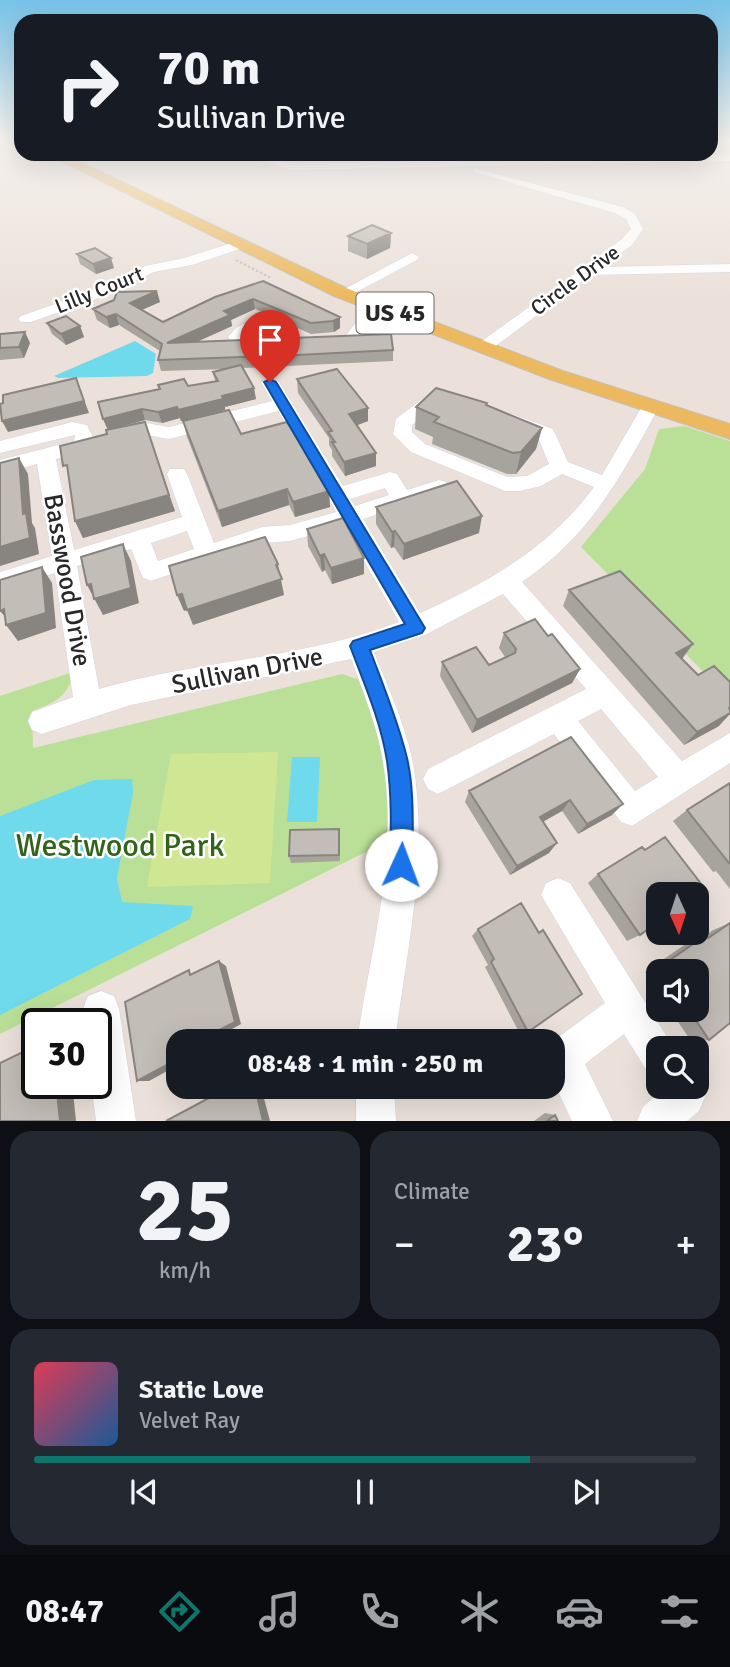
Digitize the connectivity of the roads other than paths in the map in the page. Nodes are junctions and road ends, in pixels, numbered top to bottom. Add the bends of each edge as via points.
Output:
1 (126, 192) edge
2 (560, 192) edge
3 (228, 246) junction
4 (412, 257) dead end
5 (173, 263) joint
6 (730, 268) edge
7 (588, 271) junction
8 (344, 293) junction
9 (392, 312) junction
10 (26, 319) dead end
11 (336, 339) edge
12 (314, 340) edge
13 (296, 341) edge
14 (484, 347) junction
15 (270, 382) dead end
16 (462, 402) edge
17 (283, 404) junction
18 (650, 407) junction
19 (498, 415) edge
20 (730, 432) edge
21 (84, 445) junction
22 (0, 447) edge
23 (46, 456) junction
24 (559, 466) junction
25 (0, 467) edge
26 (177, 474) dead end
27 (607, 484) junction
28 (439, 487) edge
29 (338, 495) junction
30 (402, 499) junction
31 (350, 515) junction
32 (194, 521) junction
33 (138, 538) junction
34 (207, 554) junction
35 (65, 562) junction
36 (0, 581) edge
37 (506, 581) junction
38 (416, 628) junction
39 (359, 646) junction
40 (605, 693) junction
41 (87, 705) junction
42 (558, 717) junction
43 (42, 721) dead end
44 (730, 747) edge
45 (438, 779) dead end
46 (679, 780) junction
47 (558, 895) dead end
48 (628, 1008) junction
49 (378, 1029) edge
50 (646, 1036) edge
51 (112, 1091) edge
52 (375, 1099) edge
53 (683, 1099) edge
54 (116, 1121) edge
55 (376, 1121) edge
56 (593, 1121) edge
57 (657, 1121) edge

1 - 3 main road, US 45
2 - 7 street, Circle Drive via 606,205 631,217 637,229 628,242
3 - 5 street, Lilly Court
3 - 8 main road, US 45
4 - 8 street
5 - 10 street, Lilly Court
6 - 7 street
7 - 14 street, Circle Drive
8 - 9 main road, US 45
9 - 11 street via 370,330
9 - 14 main road, US 45
12 - 13 street
14 - 18 main road, US 45
15 - 17 street
16 - 24 street via 438,393 403,424 402,434 418,448 505,484 536,482
17 - 21 street via 169,433 146,429
17 - 29 street
18 - 20 main road, US 45
18 - 27 street, Sullivan Drive
19 - 24 street via 545,433
21 - 22 street via 84,434 72,428
21 - 23 street
23 - 25 street
23 - 35 street, Basswood Drive
24 - 27 street
26 - 32 street
27 - 37 street, Sullivan Drive via 564,537
28 - 30 street
29 - 30 street via 390,479
29 - 31 street
30 - 31 street
31 - 34 street
31 - 38 street
32 - 33 street
32 - 34 street
33 - 34 street via 151,572
33 - 35 street
35 - 36 street
35 - 41 street, Basswood Drive
37 - 38 street, Sullivan Drive
37 - 40 street
38 - 39 street, Sullivan Drive
39 - 41 street, Sullivan Drive
39 - 49 street via 397,758 402,797 399,897
40 - 42 street
40 - 46 street
41 - 43 street, Sullivan Drive
42 - 45 street
42 - 46 street via 632,811
44 - 46 street
47 - 48 street
48 - 50 street
48 - 56 street via 562,1058
51 - 54 street
52 - 55 street
53 - 57 street

